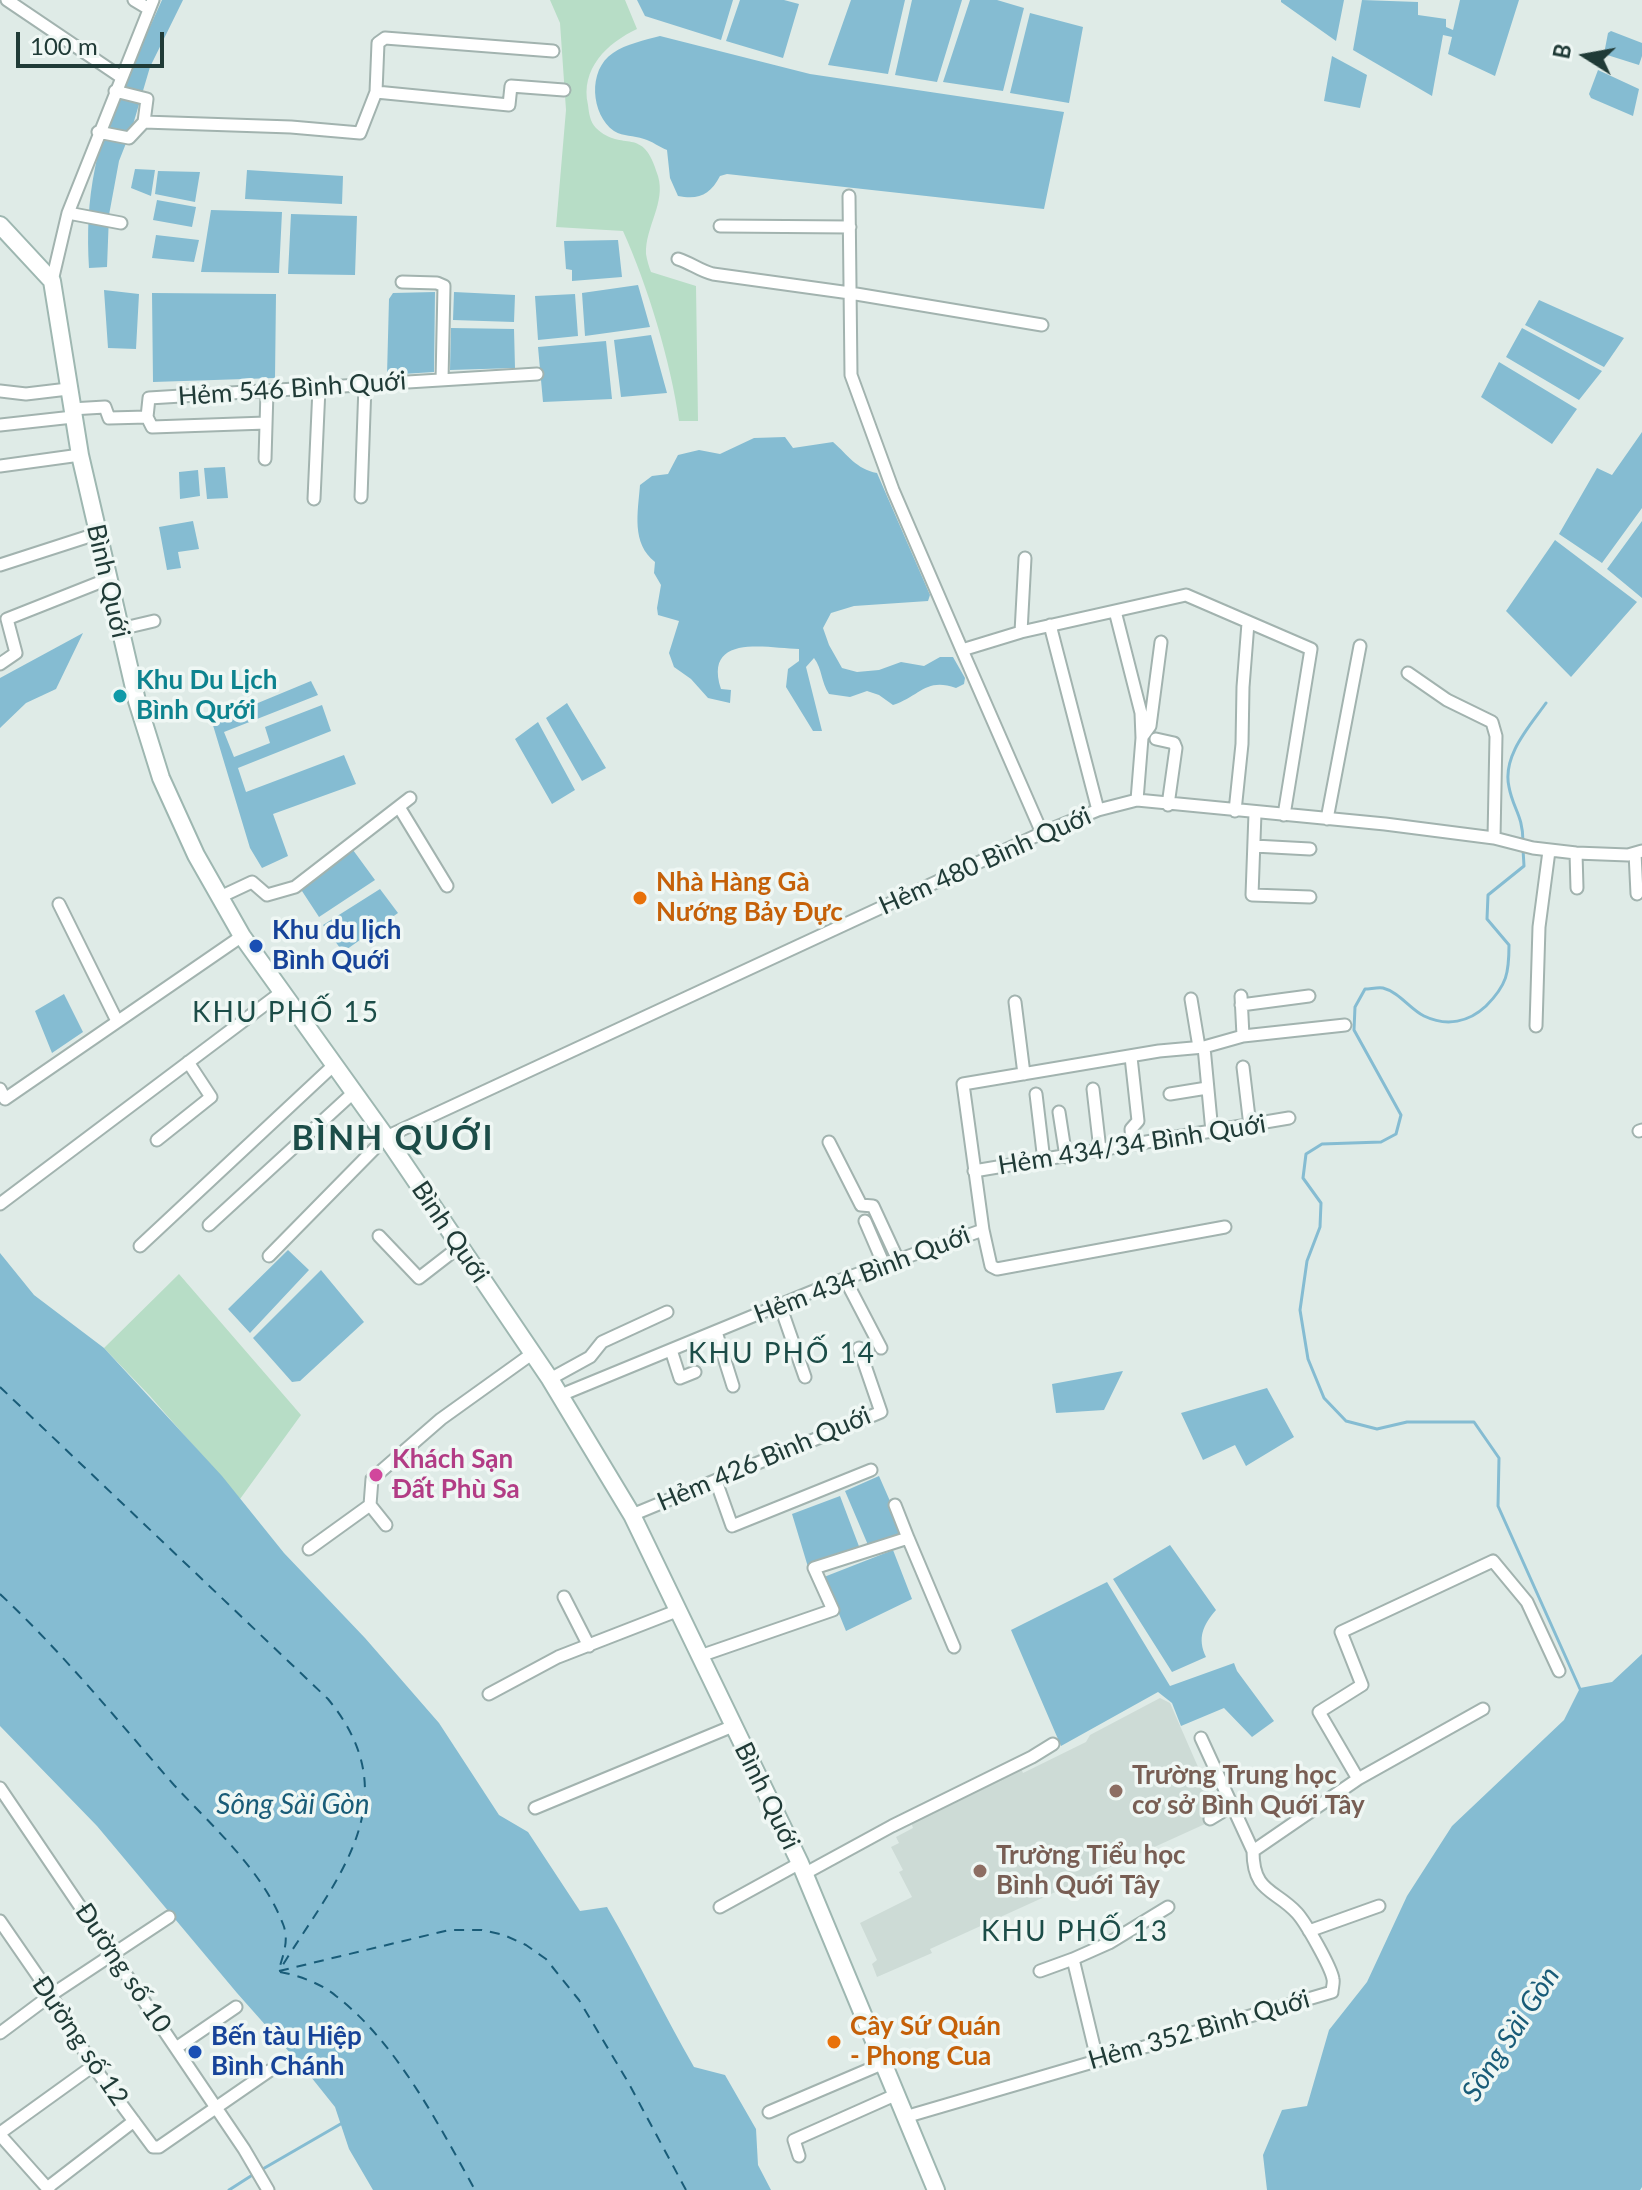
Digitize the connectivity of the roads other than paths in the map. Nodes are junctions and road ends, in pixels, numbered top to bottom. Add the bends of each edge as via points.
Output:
1 (7, 0) edge
2 (134, 0) edge
3 (151, 5) edge
4 (553, 51) dead end
5 (121, 77) junction
6 (564, 90) dead end
7 (118, 91) junction
8 (376, 92) junction
9 (144, 122) junction
10 (100, 132) junction
11 (849, 196) dead end
12 (68, 213) junction
13 (117, 222) dead end
14 (0, 225) edge
15 (720, 226) dead end
16 (850, 227) junction
17 (678, 259) dead end
18 (52, 281) junction
19 (402, 282) dead end
20 (850, 293) junction
21 (1042, 325) dead end
22 (537, 374) dead end
23 (442, 380) junction
24 (365, 385) junction
25 (319, 388) junction
26 (68, 389) junction
27 (0, 391) edge
28 (267, 391) junction
29 (72, 413) junction
30 (147, 417) junction
31 (266, 423) junction
32 (0, 425) edge
33 (80, 455) junction
34 (265, 459) dead end
35 (0, 466) edge
36 (361, 497) dead end
37 (314, 499) dead end
38 (96, 534) junction
39 (1025, 558) dead end
40 (0, 565) edge
41 (108, 579) junction
42 (1115, 611) junction
43 (154, 621) dead end
44 (1248, 623) junction
45 (1050, 625) junction
46 (120, 629) junction
47 (1021, 632) junction
48 (1161, 642) dead end
49 (1360, 646) dead end
50 (962, 650) junction
51 (0, 664) edge
52 (1408, 673) dead end
53 (1142, 738) junction
54 (1156, 739) dead end
55 (410, 798) dead end
56 (1137, 800) junction
57 (1168, 805) junction
58 (399, 807) junction
59 (1098, 810) junction
60 (1235, 811) junction
61 (1255, 813) junction
62 (1284, 815) junction
63 (1327, 819) junction
64 (1042, 833) junction
65 (1494, 838) junction
66 (1254, 846) junction
67 (1310, 849) dead end
68 (1549, 851) junction
69 (1639, 852) edge
70 (1576, 853) junction
71 (447, 886) dead end
72 (1577, 888) dead end
73 (1637, 894) dead end
74 (220, 897) junction
75 (1310, 897) dead end
76 (59, 904) dead end
77 (242, 936) junction
78 (283, 991) junction
79 (1309, 996) dead end
80 (1191, 999) dead end
81 (1015, 1002) dead end
82 (117, 1021) junction
83 (1345, 1025) dead end
84 (1536, 1026) dead end
85 (1243, 1036) junction
86 (1202, 1047) junction
87 (1131, 1057) junction
88 (188, 1062) junction
89 (334, 1065) junction
90 (1243, 1067) dead end
91 (1024, 1074) junction
92 (1207, 1088) junction
93 (1093, 1089) dead end
94 (353, 1093) junction
95 (2, 1094) edge
96 (1036, 1094) dead end
97 (1170, 1094) dead end
98 (0, 1112) edge
99 (1059, 1112) dead end
100 (1289, 1118) dead end
101 (1250, 1126) junction
102 (1212, 1132) junction
103 (386, 1137) junction
104 (157, 1140) dead end
105 (829, 1142) dead end
106 (1132, 1144) junction
107 (1100, 1150) junction
108 (1066, 1157) junction
109 (1044, 1161) junction
110 (974, 1171) junction
111 (0, 1204) edge
112 (865, 1221) dead end
113 (209, 1225) dead end
114 (1225, 1227) dead end
115 (983, 1230) junction
116 (379, 1236) dead end
117 (140, 1246) dead end
118 (459, 1247) junction
119 (269, 1256) dead end
120 (898, 1260) junction
121 (884, 1265) junction
122 (845, 1279) junction
123 (780, 1305) junction
124 (667, 1312) dead end
125 (716, 1332) junction
126 (859, 1348) dead end
127 (881, 1348) dead end
128 (671, 1350) junction
129 (533, 1353) junction
130 (695, 1372) dead end
131 (805, 1377) dead end
132 (550, 1379) junction
133 (733, 1386) dead end
134 (561, 1395) junction
135 (871, 1470) dead end
136 (716, 1481) junction
137 (370, 1505) junction
138 (895, 1505) dead end
139 (632, 1515) junction
140 (386, 1525) dead end
141 (908, 1538) junction
142 (309, 1549) dead end
143 (564, 1597) dead end
144 (679, 1610) junction
145 (589, 1646) junction
146 (954, 1647) dead end
147 (700, 1656) junction
148 (1559, 1671) dead end
149 (489, 1694) dead end
150 (1483, 1709) dead end
151 (733, 1726) junction
152 (1201, 1738) dead end
153 (1053, 1744) dead end
154 (1358, 1779) junction
155 (2, 1793) edge
156 (1233, 1805) junction
157 (535, 1808) dead end
158 (1210, 1819) dead end
159 (1253, 1851) junction
160 (802, 1869) junction
161 (1379, 1906) dead end
162 (720, 1907) dead end
163 (1168, 1907) dead end
164 (169, 1917) dead end
165 (1, 1926) edge
166 (1309, 1931) junction
167 (114, 1955) junction
168 (1073, 1959) junction
169 (1040, 1971) dead end
170 (51, 1995) junction
171 (236, 2007) dead end
172 (0, 2033) edge
173 (176, 2048) junction
174 (1097, 2059) junction
175 (884, 2063) junction
176 (93, 2066) junction
177 (269, 2071) dead end
178 (895, 2095) junction
179 (215, 2108) junction
180 (769, 2112) dead end
181 (905, 2117) junction
182 (134, 2121) junction
183 (0, 2134) edge
184 (799, 2156) dead end
185 (48, 2189) edge
186 (268, 2190) edge
187 (936, 2190) edge

1 - 5 street
2 - 3 street
3 - 5 street
4 - 8 street via 385,38 378,43
5 - 7 street
6 - 8 street via 511,86 509,105
7 - 9 street via 147,99
7 - 10 street
8 - 9 street via 360,133
9 - 10 street via 132,137
10 - 12 street
11 - 16 street
12 - 13 street
12 - 18 street
14 - 18 main road
15 - 16 street
16 - 20 street
17 - 20 street via 702,272
18 - 26 main road, Bình Quới
19 - 23 street via 444,286
20 - 21 street
20 - 50 street via 853,383
22 - 23 street, Hẻm 546 Bình Quới
23 - 24 street, Hẻm 546 Bình Quới
24 - 25 street, Hẻm 546 Bình Quới
24 - 36 street
25 - 28 street, Hẻm 546 Bình Quới
25 - 37 street
26 - 27 street
26 - 29 main road, Bình Quới
28 - 30 street, Hẻm 546 Bình Quới via 149,398
28 - 31 street
29 - 30 street, Hẻm 546 Bình Quới via 105,407 109,418
29 - 32 street, Hẻm 546 Bình Quới
29 - 33 main road, Bình Quới
30 - 31 street via 152,427
31 - 34 street
33 - 35 street
33 - 38 main road, Bình Quới
38 - 40 street
38 - 41 main road, Bình Quới
39 - 47 street
41 - 46 main road, Bình Quới
41 - 51 street via 7,619 16,653
42 - 44 street via 1186,595
42 - 45 street
42 - 53 street via 1141,713
43 - 46 street
44 - 60 street
44 - 62 street via 1311,649
45 - 47 street
45 - 59 street
46 - 74 main road, Bình Quới via 161,778
47 - 50 street
48 - 53 street via 1150,726
49 - 63 street
50 - 64 street
52 - 65 street via 1492,722
53 - 56 street
54 - 57 street via 1176,748
55 - 58 street
56 - 57 street, Hẻm 480 Bình Quới
56 - 59 street, Hẻm 480 Bình Quới
57 - 60 street, Hẻm 480 Bình Quới
58 - 71 street
58 - 74 street via 295,887 267,895 252,882
59 - 64 street, Hẻm 480 Bình Quới
60 - 61 street, Hẻm 480 Bình Quới
61 - 62 street, Hẻm 480 Bình Quới
61 - 66 street
62 - 63 street, Hẻm 480 Bình Quới
63 - 65 street, Hẻm 480 Bình Quới
64 - 103 street, Hẻm 480 Bình Quới
65 - 68 street, Hẻm 480 Bình Quới
66 - 67 street
66 - 75 street via 1252,895
68 - 70 street, Hẻm 480 Bình Quới
68 - 84 street via 1539,927
69 - 70 street, Hẻm 480 Bình Quới
69 - 73 street
70 - 72 street
74 - 77 main road, Bình Quới
76 - 82 street
77 - 78 main road, Bình Quới
77 - 82 street
78 - 88 street
78 - 89 main road, Bình Quới
79 - 85 street via 1241,1001
80 - 86 street
81 - 91 street
82 - 95 street
83 - 85 street
85 - 86 street
86 - 87 street
86 - 92 street
87 - 91 street
87 - 106 street via 1138,1121 1131,1129
88 - 104 street via 211,1097
88 - 111 street
89 - 94 main road, Bình Quới
89 - 117 street
90 - 101 street
91 - 110 street, Hẻm 434 Bình Quới via 963,1084
92 - 97 street
92 - 102 street
93 - 107 street
94 - 103 main road, Bình Quới
94 - 113 street
95 - 98 street via 5,1105
96 - 109 street
99 - 108 street
100 - 101 street, Hẻm 434/34 Bình Quới
101 - 102 street, Hẻm 434/34 Bình Quới
102 - 106 street, Hẻm 434/34 Bình Quới
103 - 118 main road, Bình Quới
103 - 119 street
105 - 120 street via 861,1205 873,1206
106 - 107 street, Hẻm 434/34 Bình Quới
107 - 108 street, Hẻm 434/34 Bình Quới
108 - 109 street, Hẻm 434/34 Bình Quới
109 - 110 street, Hẻm 434/34 Bình Quới
110 - 115 street, Hẻm 434 Bình Quới
112 - 121 street
114 - 115 street via 997,1269 991,1266
115 - 120 street, Hẻm 434 Bình Quới
116 - 118 street via 419,1278
118 - 129 main road, Bình Quới
120 - 121 street, Hẻm 434 Bình Quới
121 - 122 street, Hẻm 434 Bình Quới
122 - 123 street, Hẻm 434 Bình Quới
122 - 127 street
123 - 125 street, Hẻm 434 Bình Quới
123 - 131 street
124 - 132 street via 602,1342 590,1357
125 - 128 street, Hẻm 434 Bình Quới
125 - 133 street
126 - 136 street, Hẻm 426 Bình Quới via 881,1412
128 - 130 street via 680,1378
128 - 134 street, Hẻm 434 Bình Quới
129 - 132 main road, Bình Quới
129 - 137 street via 441,1419 372,1479
132 - 134 main road, Bình Quới
134 - 139 main road, Bình Quới
135 - 136 street via 732,1526
136 - 139 street, Hẻm 426 Bình Quới
137 - 140 street
137 - 142 street
138 - 141 street
139 - 144 main road, Bình Quới
141 - 146 street
141 - 147 street via 814,1568 833,1610
143 - 145 street
144 - 145 street
144 - 147 main road, Bình Quới
145 - 149 street
147 - 151 main road, Bình Quới
148 - 154 street via 1527,1602 1493,1561 1341,1632 1362,1685 1319,1712
150 - 154 street
151 - 157 street
151 - 160 main road, Bình Quới
152 - 156 street, Hẻm 352 Bình Quới
153 - 160 street
154 - 159 street
155 - 167 street, Đường số 10
156 - 158 street
156 - 159 street, Hẻm 352 Bình Quới
159 - 166 street, Hẻm 352 Bình Quới via 1253,1868 1266,1890 1297,1913
160 - 162 street
160 - 175 main road, Bình Quới
161 - 166 street
163 - 168 street
164 - 167 street
165 - 170 street, Đường số 12
166 - 174 street, Hẻm 352 Bình Quới via 1334,1981 1332,1992
167 - 170 street
167 - 173 street, Đường số 10
168 - 169 street
168 - 174 street
170 - 172 street
170 - 176 street, Đường số 12
171 - 173 street
173 - 179 street, Đường số 10
174 - 181 street, Hẻm 352 Bình Quới
175 - 178 main road, Bình Quới
175 - 180 street
176 - 182 street, Đường số 12
176 - 183 street
177 - 179 street
178 - 181 main road, Bình Quới
178 - 184 street via 794,2140
179 - 182 street, Đường số 12 via 159,2147 153,2147
179 - 186 street, Đường số 10
181 - 187 main road, Bình Quới
182 - 185 street
183 - 185 street

